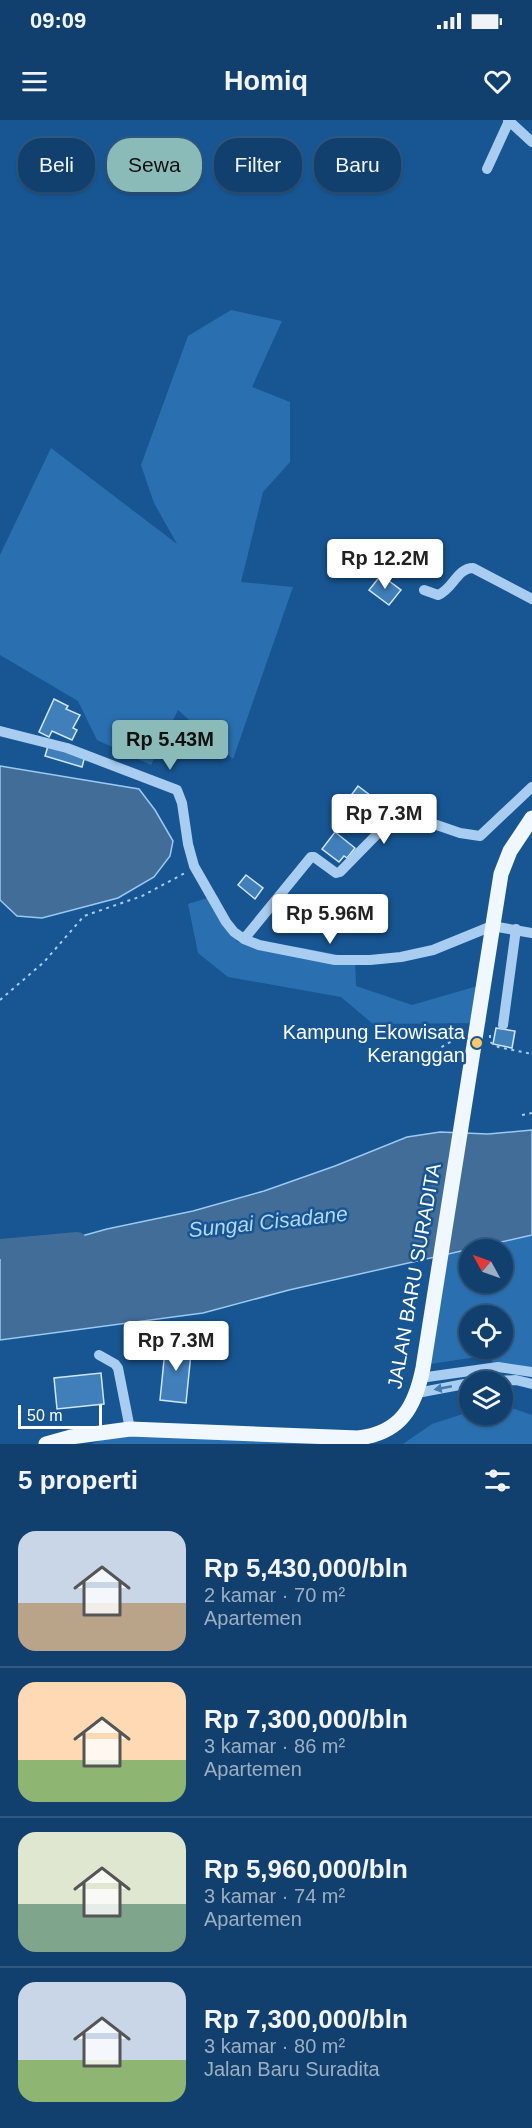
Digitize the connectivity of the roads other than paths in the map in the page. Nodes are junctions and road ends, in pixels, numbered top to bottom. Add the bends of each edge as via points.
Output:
1 (509, 121) edge
2 (532, 142) edge
3 (487, 169) dead end
4 (424, 590) dead end
5 (532, 599) edge
6 (0, 731) edge
7 (532, 787) edge
8 (532, 818) edge
9 (492, 926) junction
10 (516, 929) junction
11 (532, 933) edge
12 (244, 939) junction
13 (503, 1025) dead end
14 (99, 1355) dead end
15 (532, 1372) edge
16 (420, 1380) junction
17 (513, 1380) edge
18 (459, 1382) edge
19 (532, 1384) edge
20 (130, 1429) junction
21 (46, 1444) edge

1 - 2 street
1 - 3 street
4 - 5 street via 444,593 460,573 473,568
6 - 12 street via 67,748 177,790 194,866 226,922
7 - 12 street via 480,836 418,821 389,825 376,832 340,872 311,857
8 - 9 main road, JALAN BARU SURADITA via 505,862
9 - 10 street
9 - 12 street via 433,950 370,960 310,956
9 - 16 main road, JALAN BARU SURADITA
10 - 11 street
10 - 13 street
14 - 20 street via 118,1368
15 - 16 street via 498,1367
18 -> 16 street
16 - 20 main road, JALAN BARU SURADITA via 408,1410 394,1425 358,1438
17 - 19 street
20 - 21 main road, JALAN BARU SURADITA

